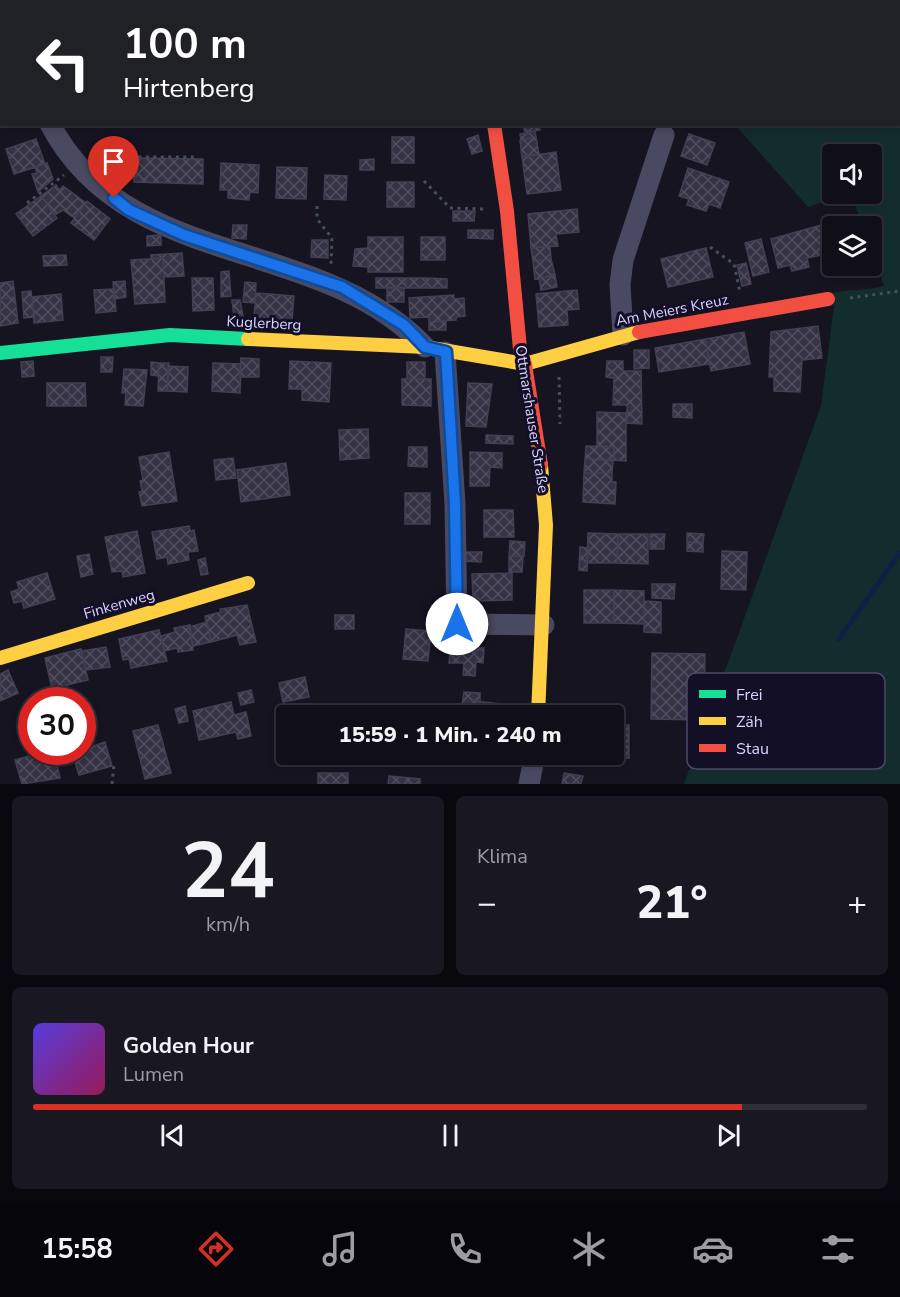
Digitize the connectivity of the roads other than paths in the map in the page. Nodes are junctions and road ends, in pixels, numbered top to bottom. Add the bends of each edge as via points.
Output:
1 (51, 126) edge
2 (494, 126) edge
3 (664, 135) dead end
4 (828, 300) road end
5 (623, 335) junction
6 (425, 347) junction
7 (446, 352) junction
8 (0, 353) edge
9 (525, 364) junction
10 (248, 583) dead end
11 (544, 625) junction
12 (0, 658) edge
13 (539, 705) edge
14 (532, 765) edge
15 (529, 784) edge

1 - 6 street via 77,164 129,210 184,235 331,284 404,325
2 - 9 street, Ottmarshauser Straße via 520,349
3 - 5 street via 623,260
4 - 5 street, Am Meiers Kreuz
5 - 9 street, Am Meiers Kreuz
6 - 7 street, Kuglerberg
6 - 8 street, Kuglerberg via 170,335
7 - 9 street, Kuglerberg
7 - 11 street via 457,624
9 - 11 street, Ottmarshauser Straße via 545,506
10 - 12 street, Finkenweg
11 - 13 street, Ottmarshauser Straße
14 - 15 street

